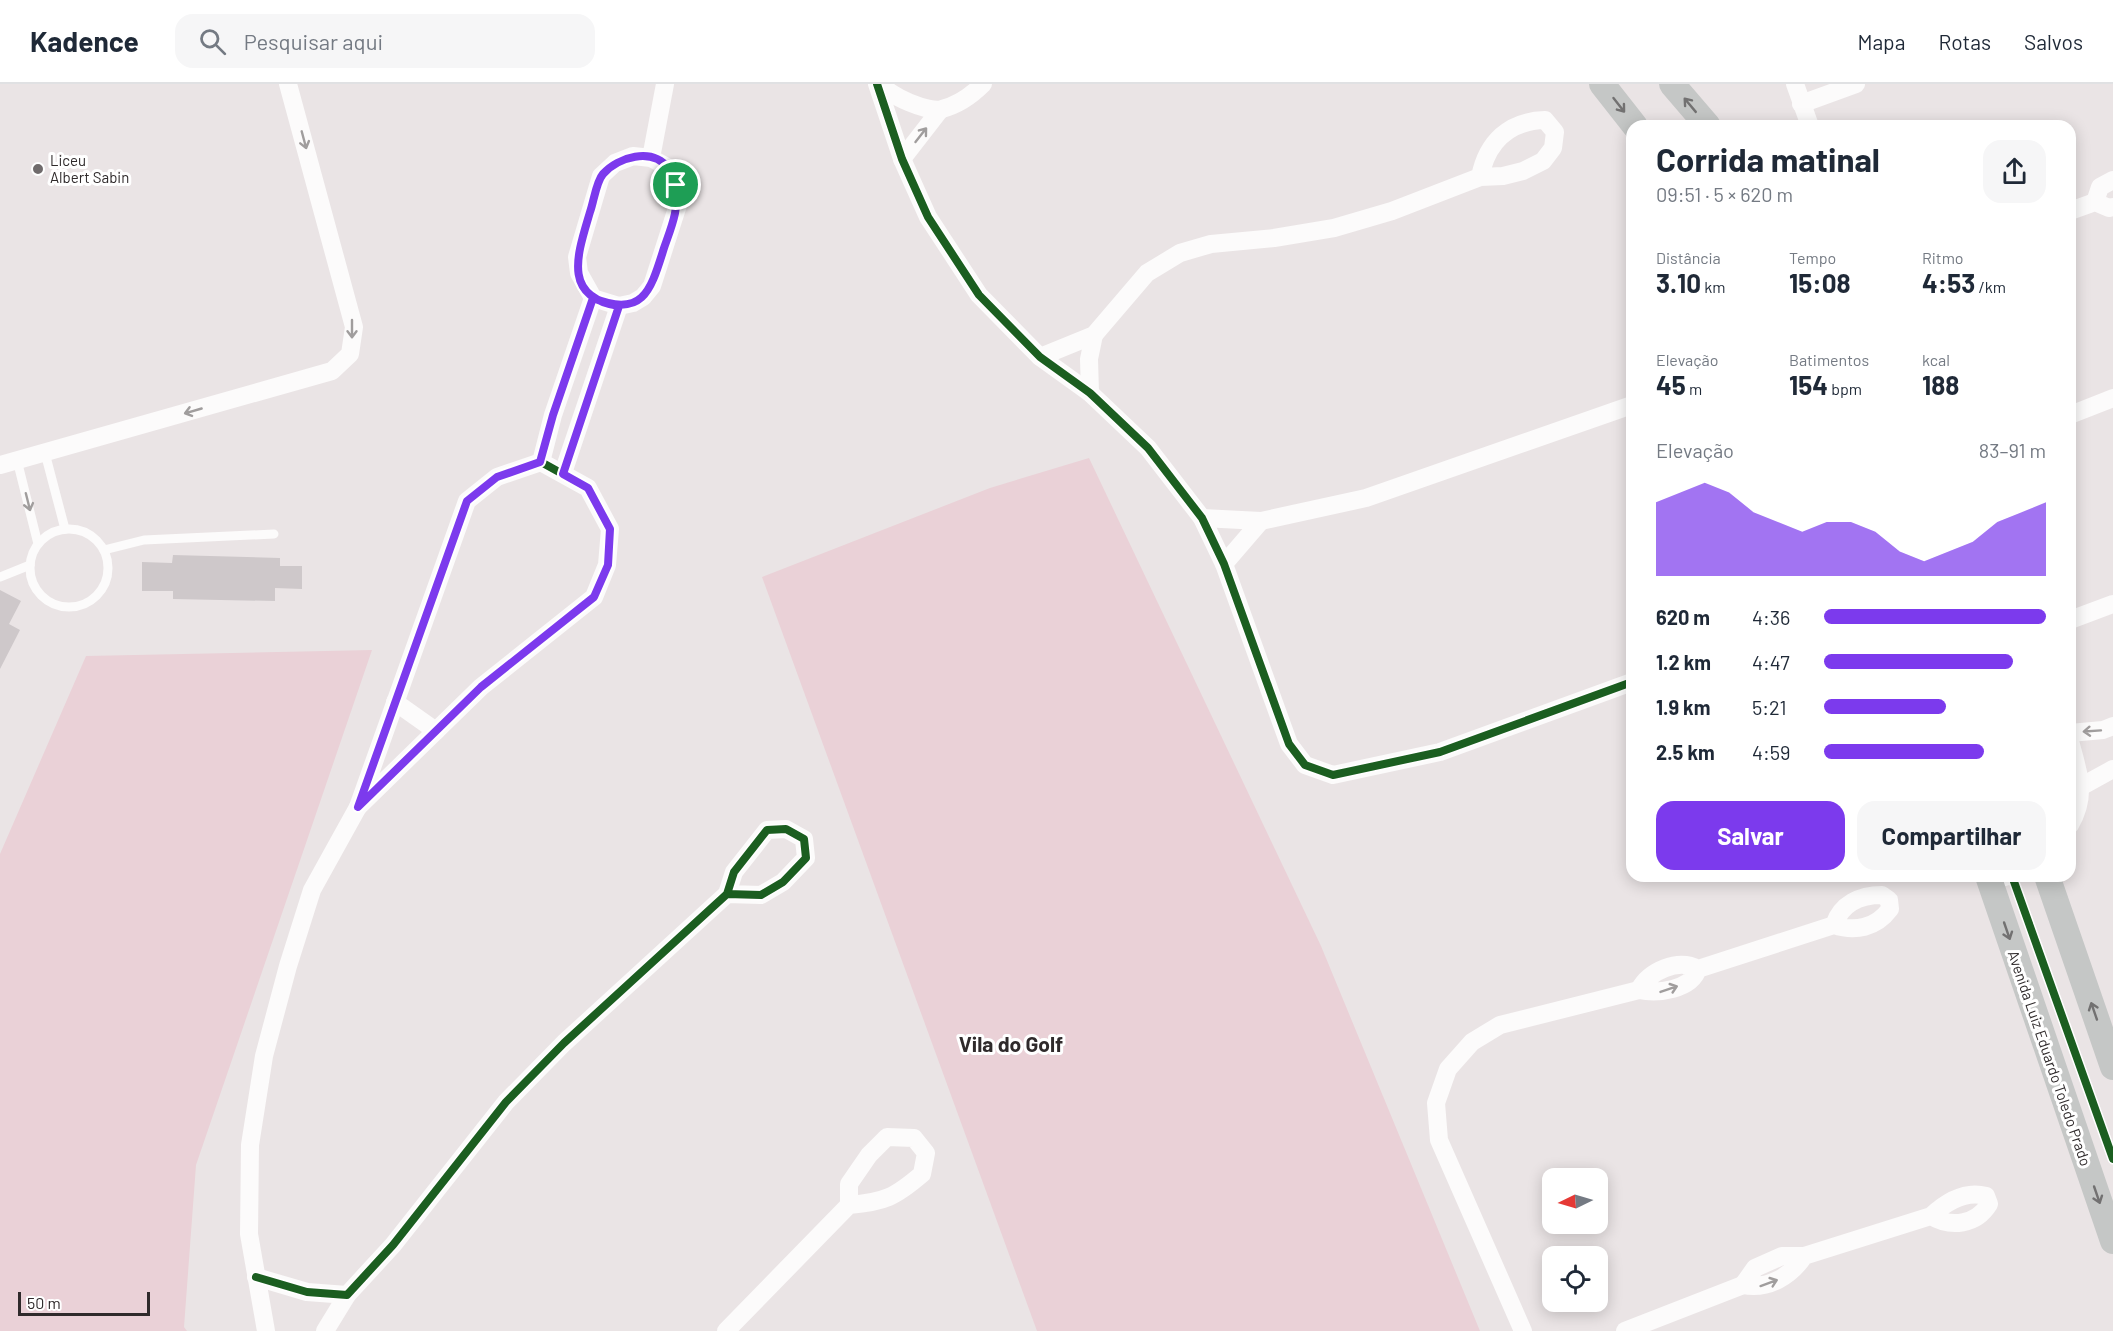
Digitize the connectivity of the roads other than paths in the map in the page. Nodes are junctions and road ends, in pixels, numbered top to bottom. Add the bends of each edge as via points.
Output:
1 (288, 84) edge
2 (664, 84) edge
3 (877, 84) edge
4 (882, 84) edge
5 (982, 84) edge
6 (1602, 84) edge
7 (1672, 84) edge
8 (1795, 84) edge
9 (1856, 84) edge
10 (1801, 104) junction
11 (940, 110) junction
12 (1630, 120) edge
13 (1703, 120) edge
14 (1808, 120) edge
15 (651, 158) junction
16 (902, 159) junction
17 (1480, 177) dead end
18 (2113, 180) edge
19 (2095, 202) junction
20 (2113, 207) edge
21 (2076, 209) edge
22 (593, 298) junction
23 (619, 306) junction
24 (1094, 335) junction
25 (1040, 357) junction
26 (1090, 393) junction
27 (2113, 398) edge
28 (1626, 407) edge
29 (2076, 413) edge
30 (45, 453) junction
31 (540, 462) junction
32 (9, 463) edge
33 (563, 474) junction
34 (1202, 518) junction
35 (1261, 521) junction
36 (65, 529) junction
37 (274, 534) dead end
38 (38, 544) junction
39 (104, 550) junction
40 (1224, 564) junction
41 (30, 565) junction
42 (0, 577) edge
43 (2113, 604) edge
44 (2076, 618) edge
45 (1626, 684) edge
46 (395, 702) junction
47 (2113, 726) edge
48 (436, 731) junction
49 (2076, 732) edge
50 (2076, 764) edge
51 (2113, 769) edge
52 (2082, 786) junction
53 (358, 807) junction
54 (2076, 814) edge
55 (1996, 882) edge
56 (2049, 882) edge
57 (727, 894) junction
58 (1834, 925) dead end
59 (2113, 1066) edge
60 (849, 1205) junction
61 (1931, 1216) dead end
62 (2113, 1241) edge
63 (256, 1277) junction
64 (347, 1295) junction
65 (266, 1331) edge
66 (325, 1331) edge
67 (726, 1331) edge
68 (1523, 1331) edge
69 (1626, 1331) edge

1 -> 30 street via 354,327 350,354 332,371
2 - 15 street
3 - 16 street
4 - 11 street via 885,90 908,102
5 - 11 street via 972,96
6 -> 12 main road
13 -> 7 main road
8 - 10 street
9 - 10 street
10 - 14 street
16 -> 11 street
15 - 22 street via 633,156 615,163 601,176 577,256 579,273
15 - 23 street via 667,167 676,185 678,205 652,286 643,297
16 - 25 street via 928,217 979,295
17 - 24 street via 1392,211 1334,228 1211,244 1180,253 1147,273
18 - 19 street via 2100,187
19 - 20 street
19 - 21 street
22 - 23 street
22 - 31 street
23 - 33 street
24 - 25 street
24 - 26 street via 1089,359
25 - 26 street
26 - 34 street via 1148,448
27 - 29 street
28 - 35 street via 1366,498
30 - 32 street
30 - 36 lane
31 - 33 street
31 - 46 street via 497,477 467,501
32 -> 38 lane
33 - 48 street via 588,488 610,529 608,565 594,597 481,687
34 - 35 street
34 - 40 street
35 - 40 street
36 - 38 lane
36 - 39 lane via 88,534
37 - 39 lane via 144,540
38 - 41 lane
39 - 41 lane via 108,576 103,588 94,598 77,606 57,605 46,599 34,584
40 - 45 street via 1288,744 1305,765 1333,775 1440,752
41 - 42 lane
43 - 44 street
46 - 48 street
46 - 53 street
47 -> 49 street
48 - 53 street
50 - 52 street
51 - 52 street
52 - 54 street
53 - 63 street via 312,890 264,1056 250,1145 249,1234
55 -> 62 main road, Avenida Luiz Eduardo Toledo Prado
59 -> 56 main road
57 - 57 street via 761,895 783,882 806,858 804,839 786,829 767,830 734,872
57 - 64 street via 564,1043 506,1102 393,1245
58 - 68 street via 1698,969 1681,964 1653,974 1639,990 1500,1025 1472,1042 1448,1069 1436,1103 1439,1140
60 - 60 street via 875,1203 897,1194 922,1174 926,1153 914,1138 887,1137 869,1155 849,1184
60 - 67 street
61 - 69 street via 1804,1256 1782,1256 1755,1268 1743,1285
63 - 64 street via 307,1292
63 - 65 street
64 - 66 street

